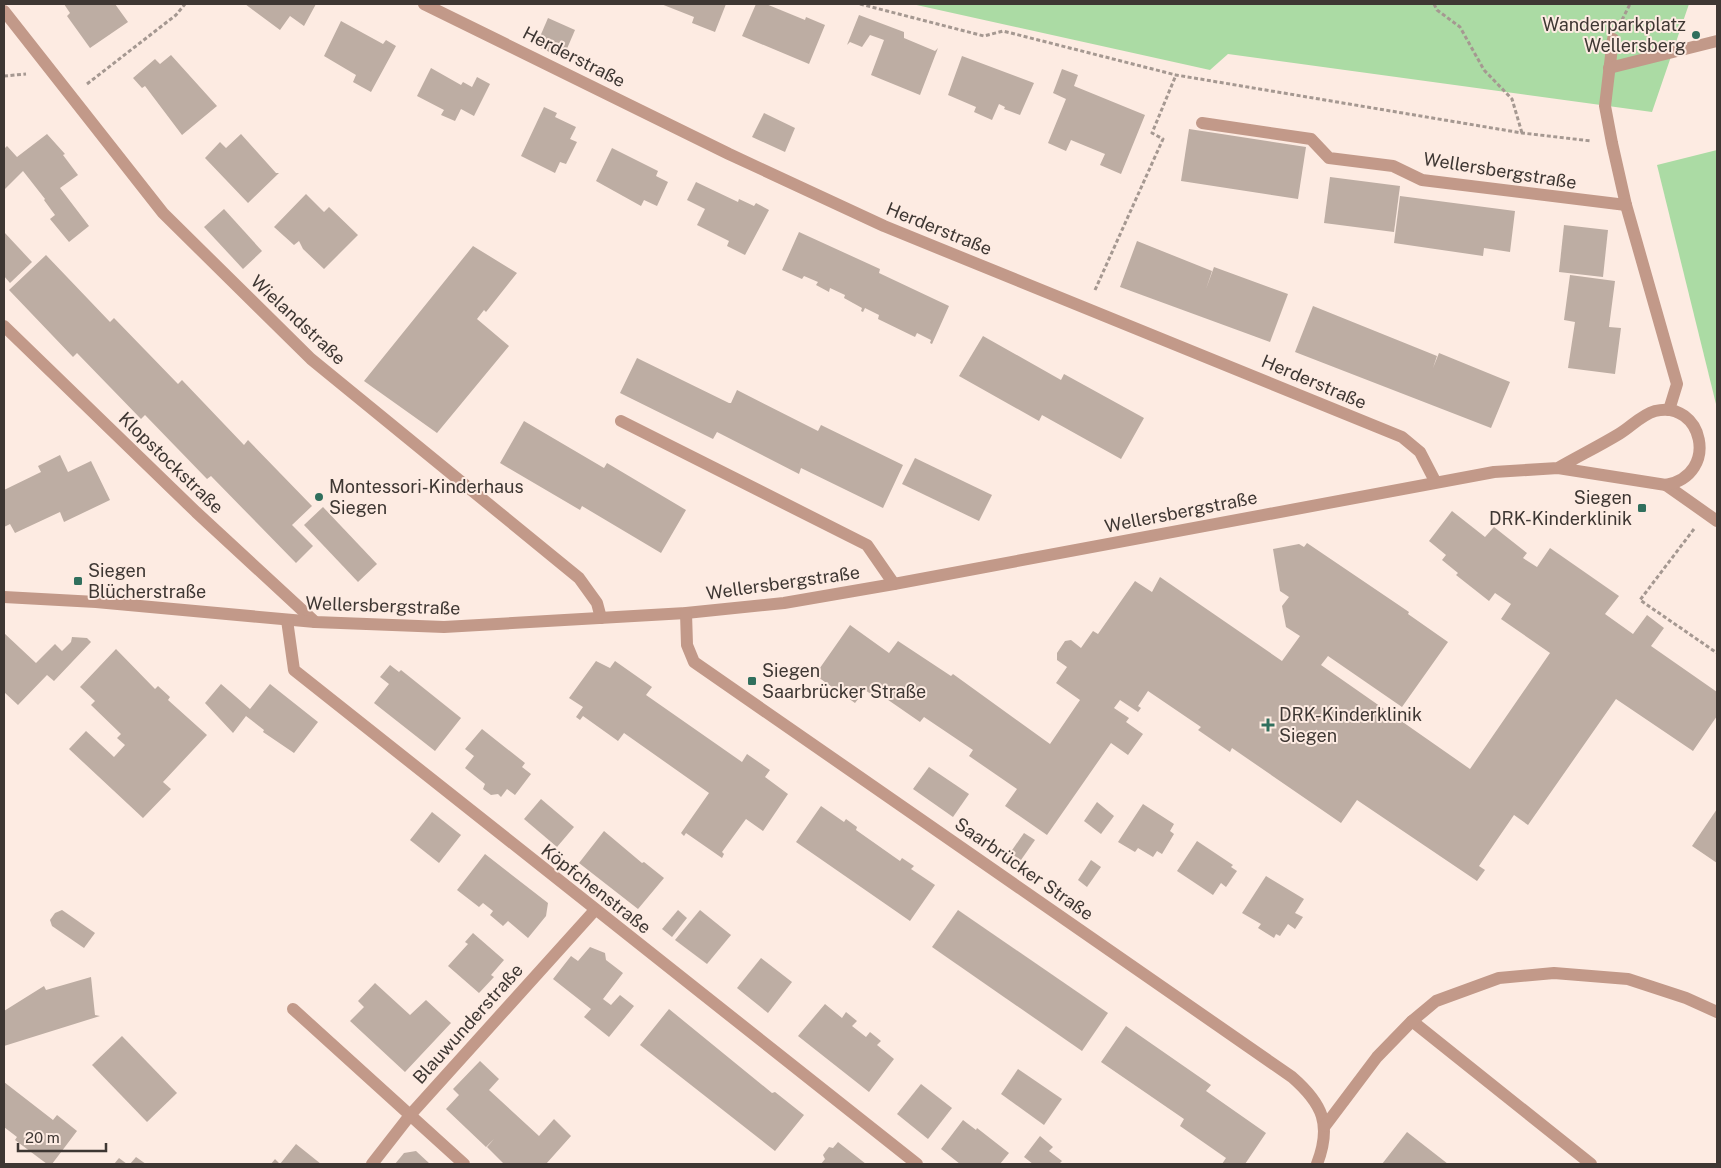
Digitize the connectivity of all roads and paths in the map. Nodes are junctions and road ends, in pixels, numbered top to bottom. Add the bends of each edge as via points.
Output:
1 (185, 4) edge
2 (424, 4) edge
3 (860, 4) edge
4 (1434, 4) edge
5 (4, 11) edge
6 (1614, 39) dead end
7 (1717, 41) edge
8 (1609, 68) junction
9 (1176, 75) junction
10 (71, 96) junction
11 (1202, 123) dead end
12 (1522, 133) junction
13 (1612, 144) junction
14 (1626, 205) junction
15 (1086, 309) junction
16 (4, 326) edge
17 (1670, 410) junction
18 (621, 421) dead end
19 (1558, 468) junction
20 (1435, 481) junction
21 (1666, 485) junction
22 (1717, 521) edge
23 (1688, 537) dead end
24 (894, 584) junction
25 (4, 597) edge
26 (686, 613) junction
27 (601, 618) junction
28 (287, 620) junction
29 (315, 622) junction
30 (1717, 653) edge
31 (594, 910) junction
32 (293, 1009) dead end
33 (1717, 1012) edge
34 (1412, 1021) junction
35 (411, 1114) junction
36 (1325, 1126) junction
37 (372, 1164) edge
38 (464, 1164) edge
39 (917, 1164) edge
40 (1317, 1164) edge
41 (1591, 1164) edge

1 - 10 path
2 - 15 street, Herderstraße via 866,218
3 - 9 path via 984,36 1003,31
4 - 12 path via 1437,10 1460,27 1484,70 1512,99
5 - 10 street, Wielandstraße
6 - 8 street
7 - 8 street
8 - 13 street via 1605,106
9 - 12 path
9 - 15 path via 1152,133 1163,140
10 - 27 street, Wielandstraße via 163,213 304,352 579,578 597,602
11 - 14 street, Wellersbergstraße via 1311,139 1329,158 1393,166 1422,180
12 - 13 path
13 - 14 street
14 - 17 street via 1677,384
15 - 20 street, Herderstraße via 1402,438 1420,452
16 - 29 street, Klopstockstraße
17 - 19 street, Wellersbergstraße via 1644,415 1620,433
17 - 21 street via 1687,419 1697,430 1701,445 1697,464 1688,476
18 - 24 street via 867,545
19 - 20 street, Wellersbergstraße via 1494,472
19 - 21 street, Wellersbergstraße
20 - 24 street, Wellersbergstraße
21 - 22 street
23 - 30 path via 1640,600
24 - 26 street, Wellersbergstraße via 784,603
25 - 28 street, Wellersbergstraße
26 - 27 street, Wellersbergstraße
26 - 36 street, Saarbrücker Straße via 688,645 694,662 1292,1077 1309,1092 1321,1109
27 - 29 street, Wellersbergstraße via 444,627
28 - 29 street, Wellersbergstraße
28 - 31 street, Köpfchenstraße via 294,670
31 - 35 street, Blauwunderstraße
31 - 39 street, Köpfchenstraße
32 - 35 street
33 - 34 street via 1628,979 1554,973 1499,978 1471,987 1436,1001
34 - 36 street via 1377,1057
34 - 41 street
35 - 37 street, Blauwunderstraße
35 - 38 street
36 - 40 street

